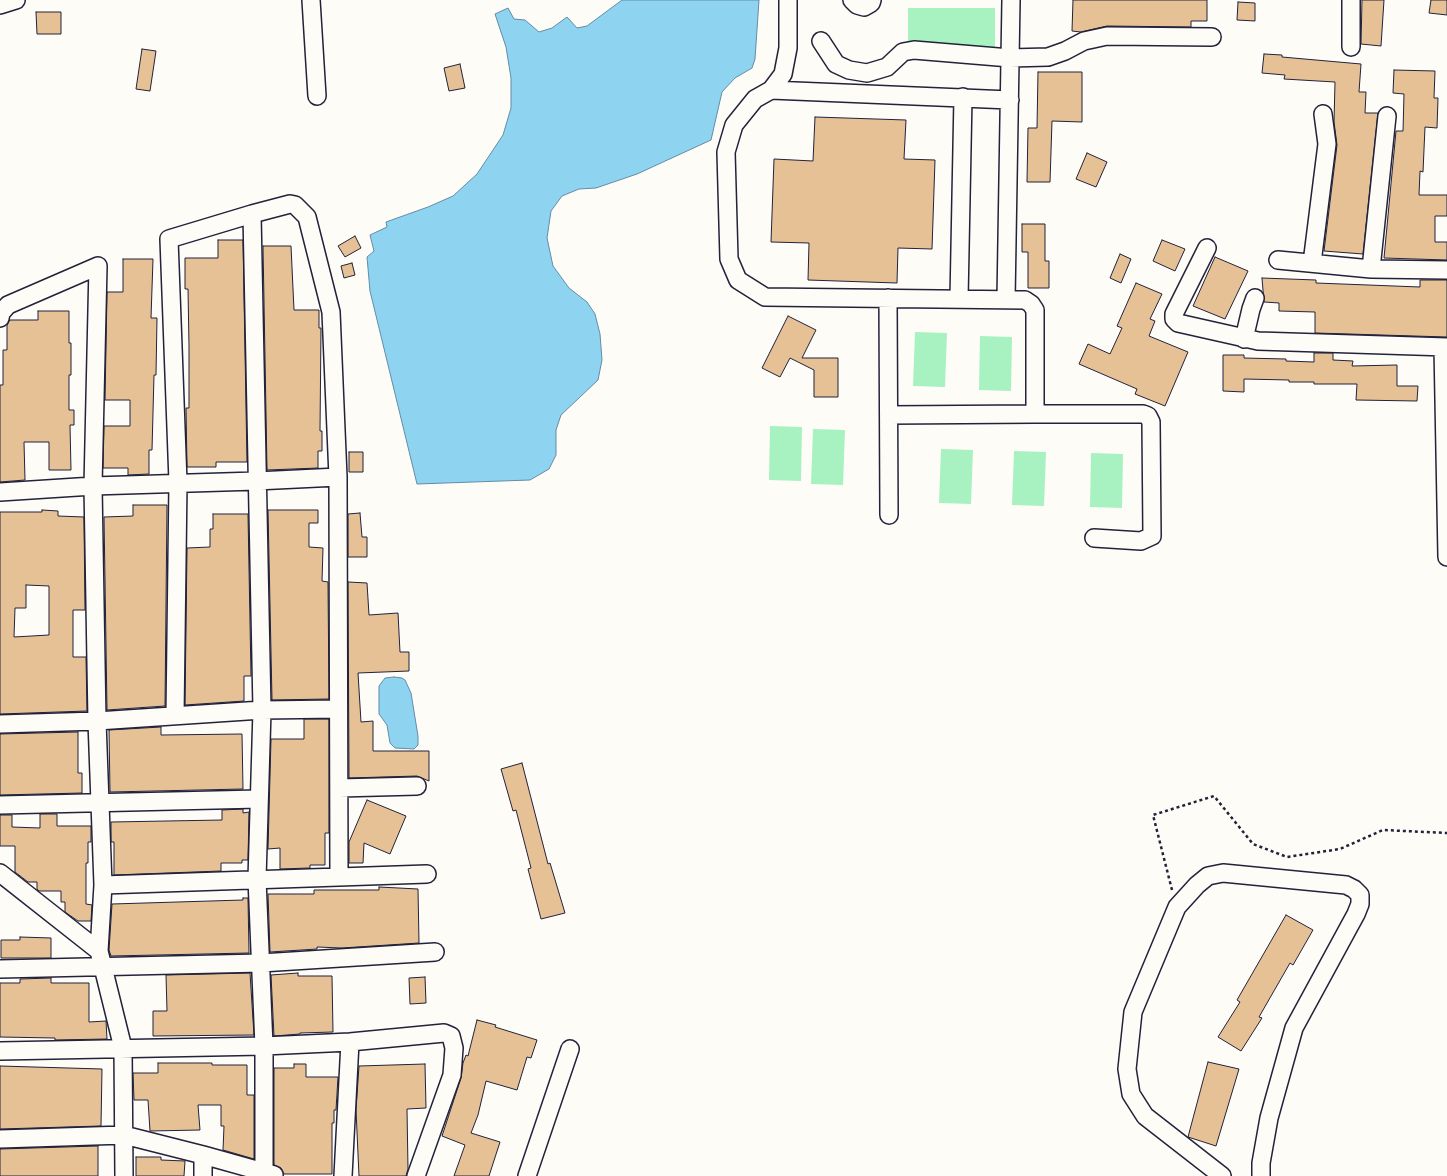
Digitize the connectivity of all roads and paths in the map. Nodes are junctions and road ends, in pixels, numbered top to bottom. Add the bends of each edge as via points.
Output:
1 (16, 0) edge
2 (311, 0) edge
3 (788, 0) edge
4 (852, 0) edge
5 (872, 0) edge
6 (1011, 0) edge
7 (1351, 0) edge
8 (0, 5) edge
9 (1212, 37) dead end
10 (821, 41) dead end
11 (1351, 47) dead end
12 (1010, 58) junction
13 (771, 90) junction
14 (317, 96) dead end
15 (963, 97) junction
16 (1010, 100) junction
17 (1323, 114) dead end
18 (1387, 116) dead end
19 (252, 214) junction
20 (1207, 248) dead end
21 (1278, 260) dead end
22 (1312, 263) junction
23 (1372, 270) junction
24 (1447, 270) edge
25 (888, 298) junction
26 (959, 298) junction
27 (1255, 298) dead end
28 (1006, 300) junction
29 (0, 318) edge
30 (1244, 339) junction
31 (1445, 347) edge
32 (1035, 414) junction
33 (889, 416) junction
34 (338, 476) junction
35 (256, 481) junction
36 (178, 482) junction
37 (93, 486) junction
38 (0, 492) edge
39 (889, 515) dead end
40 (1094, 538) dead end
41 (1447, 557) edge
42 (338, 709) junction
43 (262, 710) junction
44 (175, 716) junction
45 (97, 721) junction
46 (0, 724) edge
47 (416, 786) dead end
48 (339, 788) junction
49 (259, 799) junction
50 (99, 803) junction
51 (0, 806) edge
52 (1447, 832) edge
53 (0, 874) edge
54 (427, 874) dead end
55 (339, 877) junction
56 (257, 879) junction
57 (103, 885) junction
58 (1177, 907) junction
59 (99, 951) junction
60 (435, 952) dead end
61 (261, 963) junction
62 (104, 967) junction
63 (0, 969) edge
64 (350, 1042) junction
65 (264, 1046) junction
66 (123, 1048) junction
67 (570, 1049) dead end
68 (0, 1051) edge
69 (124, 1136) junction
70 (0, 1139) edge
71 (203, 1155) junction
72 (270, 1174) edge
73 (124, 1176) edge
74 (203, 1176) edge
75 (343, 1176) edge
76 (416, 1176) edge
77 (527, 1176) edge
78 (1222, 1176) edge
79 (1261, 1176) edge

1 - 8 street
2 - 14 street
3 - 13 street via 787,60 783,74
4 - 5 street via 857,5 864,6
6 - 12 street
7 - 11 street
9 - 12 street via 1107,36 1084,41 1048,57
10 - 12 street via 836,64 848,70 868,73 887,67 903,52 914,50
12 - 16 street
13 - 15 street
13 - 25 street via 755,99 734,125 726,152 729,260 738,280 766,297
15 - 16 street
15 - 26 street
16 - 28 street
17 - 22 street via 1326,144
18 - 23 street
19 - 34 street via 290,204 295,205 307,217 331,312
19 - 35 street
19 - 36 street via 169,239
20 - 30 street via 1174,314 1174,319 1178,323
21 - 22 street
22 - 23 street
23 - 24 street
25 - 26 street
25 - 33 street
26 - 28 street
27 - 30 street
28 - 32 street via 1025,300 1035,310
29 - 37 street via 8,305 98,266
30 - 31 street
31 - 41 street
32 - 33 street
32 - 40 street via 1148,416 1151,427 1152,536 1141,541
33 - 39 street
34 - 35 street
34 - 42 street
35 - 36 street
35 - 43 street
36 - 37 street
36 - 44 street
37 - 38 street
37 - 45 street
42 - 43 street
42 - 48 street
43 - 44 street
43 - 49 street
44 - 45 street
45 - 46 street
45 - 50 street
47 - 48 street
48 - 55 street
49 - 50 street
49 - 56 street
50 - 51 street
50 - 57 street
52 - 58 path via 1382,830 1340,849 1287,857 1253,844 1214,796 1153,815
53 - 59 street
54 - 55 street
55 - 56 street
56 - 57 street
56 - 61 street
57 - 59 street
58 - 78 street via 1133,1012 1127,1069 1131,1094 1145,1116
58 - 79 street via 1208,876 1223,873 1346,886 1360,895 1356,914 1294,1028 1269,1118
59 - 62 street
60 - 61 street
61 - 62 street
61 - 65 street
62 - 63 street
62 - 66 street
64 - 65 street
64 - 75 street
64 - 76 street via 444,1033 451,1036 454,1048 452,1075
65 - 66 street
65 - 72 street
66 - 68 street
66 - 69 street
67 - 77 street
69 - 70 street
69 - 71 street
69 - 73 street
71 - 72 street
71 - 74 street

